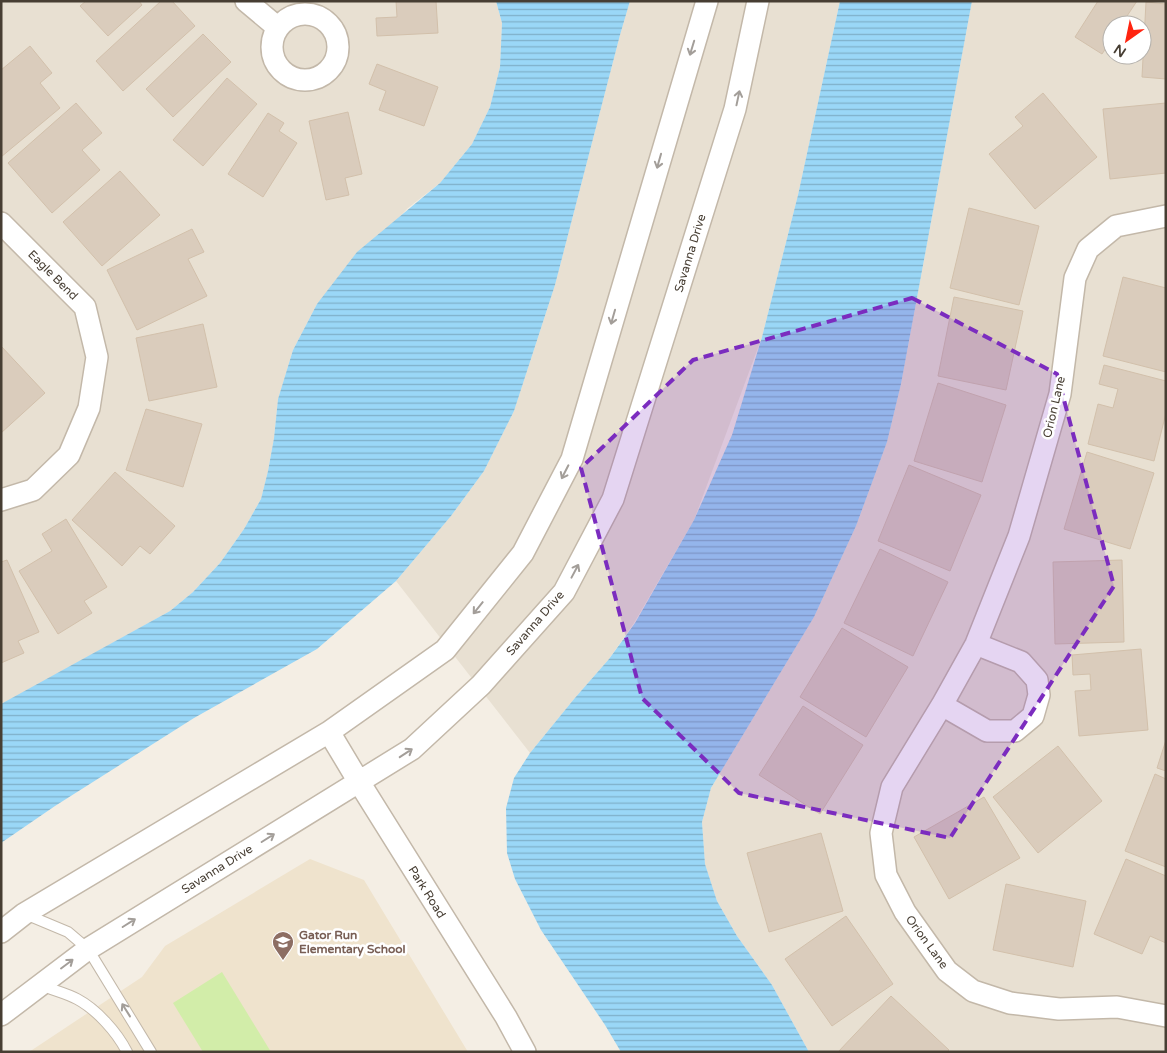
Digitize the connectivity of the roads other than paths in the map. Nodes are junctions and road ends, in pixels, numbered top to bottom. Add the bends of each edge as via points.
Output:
1 (246, 1) edge
2 (707, 1) edge
3 (758, 1) edge
4 (277, 27) dead end
5 (1166, 216) edge
6 (1, 224) edge
7 (1, 500) edge
8 (976, 644) junction
9 (942, 705) junction
10 (329, 732) junction
11 (358, 782) junction
12 (24, 914) junction
13 (1, 932) edge
14 (88, 949) junction
15 (40, 985) junction
16 (1, 1016) edge
17 (1166, 1016) edge
18 (127, 1052) edge
19 (151, 1052) edge
20 (525, 1052) edge

1 - 4 street
2 -> 10 street via 572,459 523,553 445,650
11 -> 3 street, Savanna Drive via 412,749 481,685 564,592 613,499 735,109
5 - 8 street, Orion Lane via 1116,226 1088,249 1075,278 1060,394 1019,536
6 - 7 street, Eagle Bend via 85,307 97,357 89,408 70,455 33,490
8 - 9 street, Orion Lane
8 - 9 street via 1021,662 1036,680 1039,695 1033,716 1015,731 987,731
9 - 17 street, Orion Lane via 892,787 881,833 886,875 905,912 947,971 973,991 1010,1003 1059,1009 1117,1007
10 - 11 street, Park Road
10 - 12 street
14 -> 11 street, Savanna Drive
11 - 20 street, Park Road
12 - 13 street
12 - 14 lane via 68,932
15 -> 14 street, Savanna Drive
19 -> 14 lane
15 - 16 street, Savanna Drive
15 - 18 lane via 78,999 120,1038

